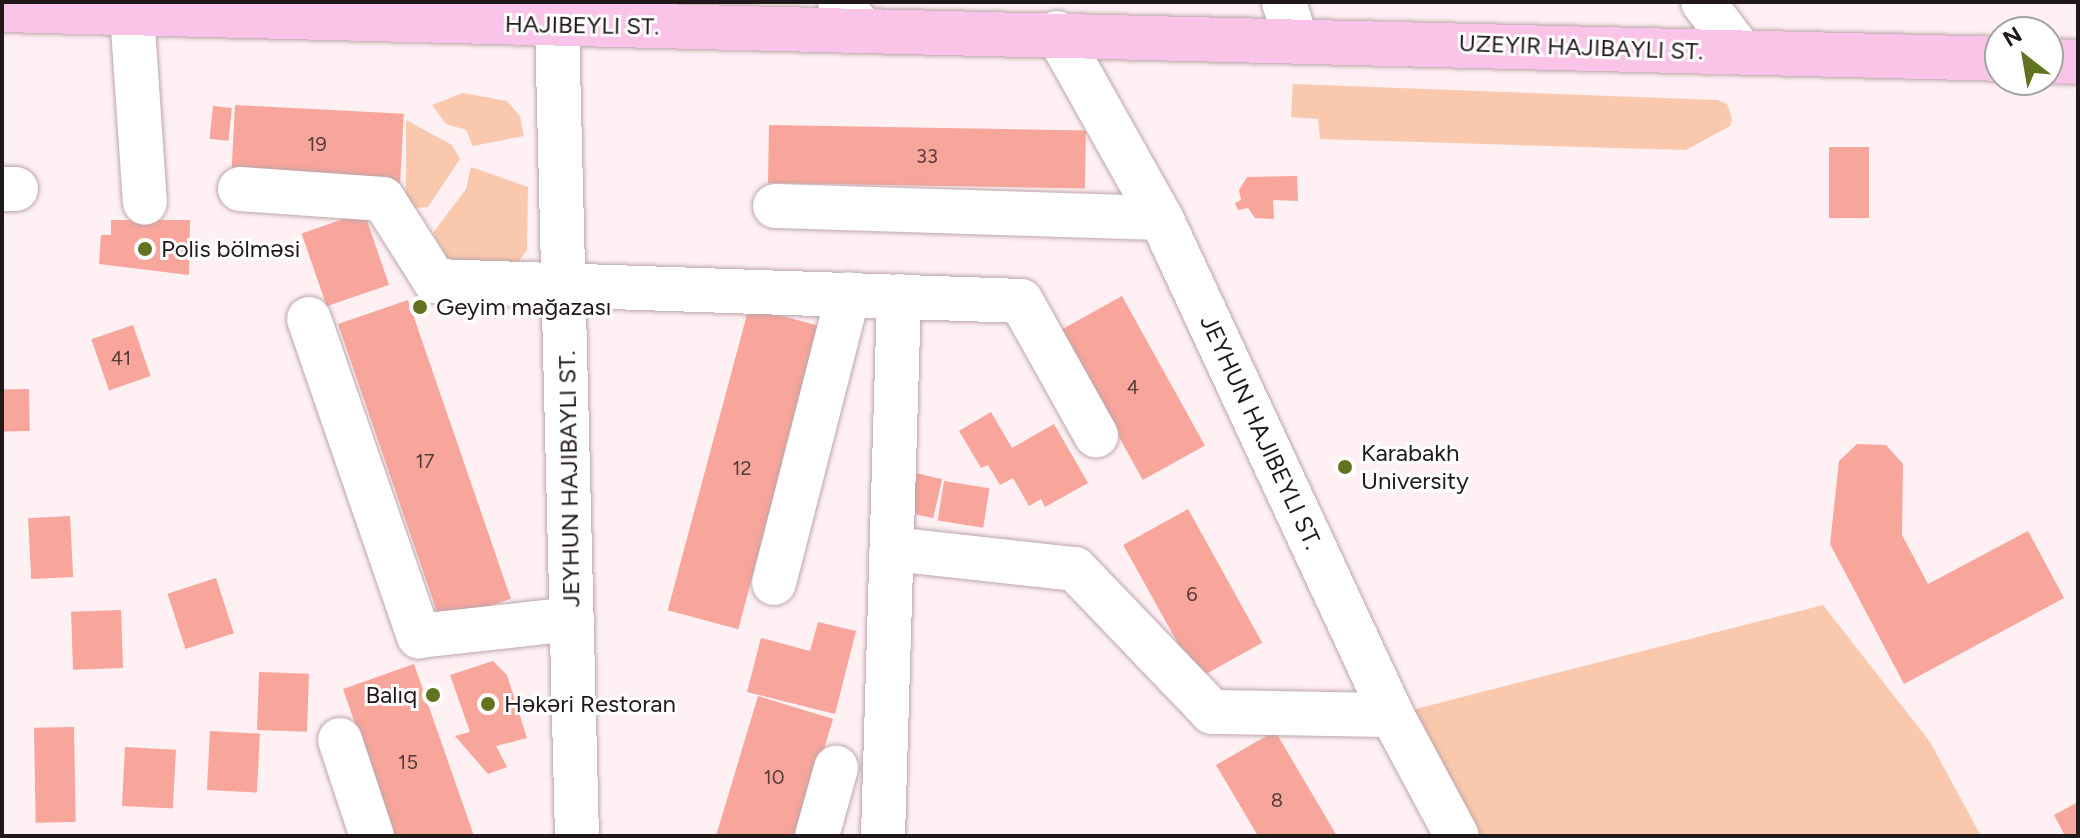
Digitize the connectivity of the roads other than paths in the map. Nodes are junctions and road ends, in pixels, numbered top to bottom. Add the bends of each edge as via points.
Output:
1 (1703, 2) edge
2 (2, 10) edge
3 (383, 12) edge
4 (453, 12) edge
5 (132, 13) junction
6 (851, 16) edge
7 (1289, 21) edge
8 (557, 25) junction
9 (1057, 33) junction
10 (1741, 52) junction
11 (1984, 59) edge
12 (240, 189) dead end
13 (145, 203) dead end
14 (775, 206) dead end
15 (1161, 218) junction
16 (565, 283) junction
17 (848, 294) junction
18 (899, 296) junction
19 (309, 319) dead end
20 (1096, 435) dead end
21 (893, 549) junction
22 (774, 583) dead end
23 (572, 619) junction
24 (1392, 715) junction
25 (340, 740) dead end
26 (836, 768) dead end
27 (372, 836) edge
28 (577, 836) edge
29 (817, 836) edge
30 (883, 836) edge
31 (1457, 836) edge

1 - 10 street
2 - 5 main road, HAJIBEYLI ST.
3 - 4 main road, HAJIBEYLI ST.
3 - 5 main road, HAJIBEYLI ST.
4 - 8 main road, HAJIBEYLI ST.
5 - 13 street
6 - 8 main road, HAJIBEYLI ST.
6 - 9 main road, HAJIBEYLI ST.
7 - 9 main road, HAJIBEYLI ST.
7 - 10 main road, UZEYIR HAJIBAYLI ST.
8 - 16 street, JEYHUN HAJIBAYLI ST.
9 - 15 street, JEYHUN HAJIBEYLI ST.
10 - 11 main road, UZEYIR HAJIBAYLI ST.
12 - 16 street via 383,199 435,281
14 - 15 street
15 - 24 street, JEYHUN HAJIBEYLI ST.
16 - 17 street
16 - 23 street, JEYHUN HAJIBAYLI ST.
17 - 18 street
17 - 22 street
18 - 20 street via 1021,301
18 - 21 street
19 - 23 street via 419,636
21 - 24 street via 1075,569 1212,712
21 - 30 street
23 - 28 street, JEYHUN HAJIBAYLI ST.
24 - 31 street, JEYHUN HAJIBEYLI ST.
25 - 27 street
26 - 29 street

